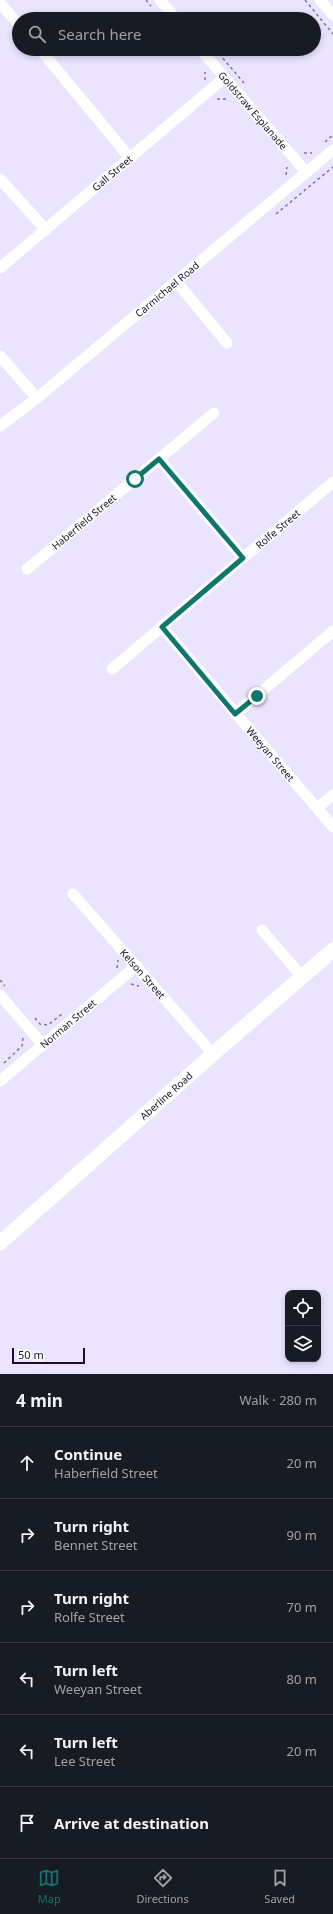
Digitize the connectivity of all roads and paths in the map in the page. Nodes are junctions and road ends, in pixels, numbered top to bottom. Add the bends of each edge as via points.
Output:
1 (160, 0) edge
2 (305, 0) edge
3 (320, 0) edge
4 (0, 3) edge
5 (170, 12) edge
6 (315, 12) edge
7 (333, 15) edge
8 (12, 17) edge
9 (321, 19) edge
10 (333, 34) edge
11 (46, 56) edge
12 (200, 56) edge
13 (222, 56) edge
14 (204, 71) dead end
15 (224, 78) junction
16 (205, 82) dead end
17 (246, 86) dead end
18 (211, 103) dead end
19 (233, 104) dead end
20 (333, 135) edge
21 (323, 144) dead end
22 (301, 150) dead end
23 (333, 150) edge
24 (314, 152) dead end
25 (130, 158) junction
26 (286, 164) dead end
27 (333, 166) edge
28 (306, 172) junction
29 (0, 179) edge
30 (281, 179) dead end
31 (276, 214) dead end
32 (46, 230) junction
33 (0, 268) edge
34 (176, 281) junction
35 (228, 343) dead end
36 (0, 356) edge
37 (37, 398) junction
38 (214, 413) dead end
39 (0, 426) edge
40 (159, 459) junction
41 (333, 482) edge
42 (243, 558) junction
43 (27, 569) dead end
44 (162, 627) junction
45 (333, 631) edge
46 (112, 668) dead end
47 (235, 714) junction
48 (333, 795) edge
49 (317, 808) junction
50 (333, 827) edge
51 (73, 894) dead end
52 (262, 930) dead end
53 (333, 950) edge
54 (118, 960) dead end
55 (136, 966) junction
56 (115, 972) dead end
57 (302, 977) junction
58 (0, 980) edge
59 (128, 986) dead end
60 (144, 991) dead end
61 (5, 993) edge
62 (66, 1010) dead end
63 (30, 1013) dead end
64 (23, 1037) dead end
65 (42, 1044) junction
66 (213, 1054) junction
67 (0, 1067) edge
68 (0, 1081) edge
69 (0, 1243) edge

1 - 5 street
2 - 6 path
3 - 7 street
4 - 8 street
9 - 10 path
11 - 25 street
12 - 15 street, Goldstraw Esplanade
13 - 17 path
14 - 16 path
15 - 25 street, Gall Street
15 - 28 street, Goldstraw Esplanade
18 - 19 path via 217,98 228,98
20 - 21 path
22 - 24 path via 303,153
23 - 28 street, Carmichael Road
25 - 32 street, Gall Street
26 - 30 path via 287,174
27 - 31 path
28 - 34 street, Carmichael Road
29 - 32 street
32 - 33 street, Gall Street
34 - 35 street
34 - 37 street, Carmichael Road
36 - 37 street
37 - 39 street, Carmichael Road
38 - 40 street, Haberfield Street
40 - 42 street
40 - 43 street, Haberfield Street
41 - 42 street, Rolfe Street
42 - 44 street, Rolfe Street
44 - 46 street, Rolfe Street
44 - 47 street, Weeyan Street
45 - 47 street
47 - 49 street, Weeyan Street
48 - 49 street
49 - 50 street, Weeyan Street
51 - 55 street, Kelson Street
52 - 57 street
53 - 57 street, Aberline Road
54 - 56 path
55 - 65 street, Norman Street
55 - 66 street, Kelson Street
57 - 66 street, Aberline Road
58 - 61 path
59 - 60 path via 139,985
61 - 65 street
62 - 63 path via 48,1025 40,1024
64 - 67 path via 22,1046
65 - 68 street, Norman Street
66 - 69 street, Aberline Road

